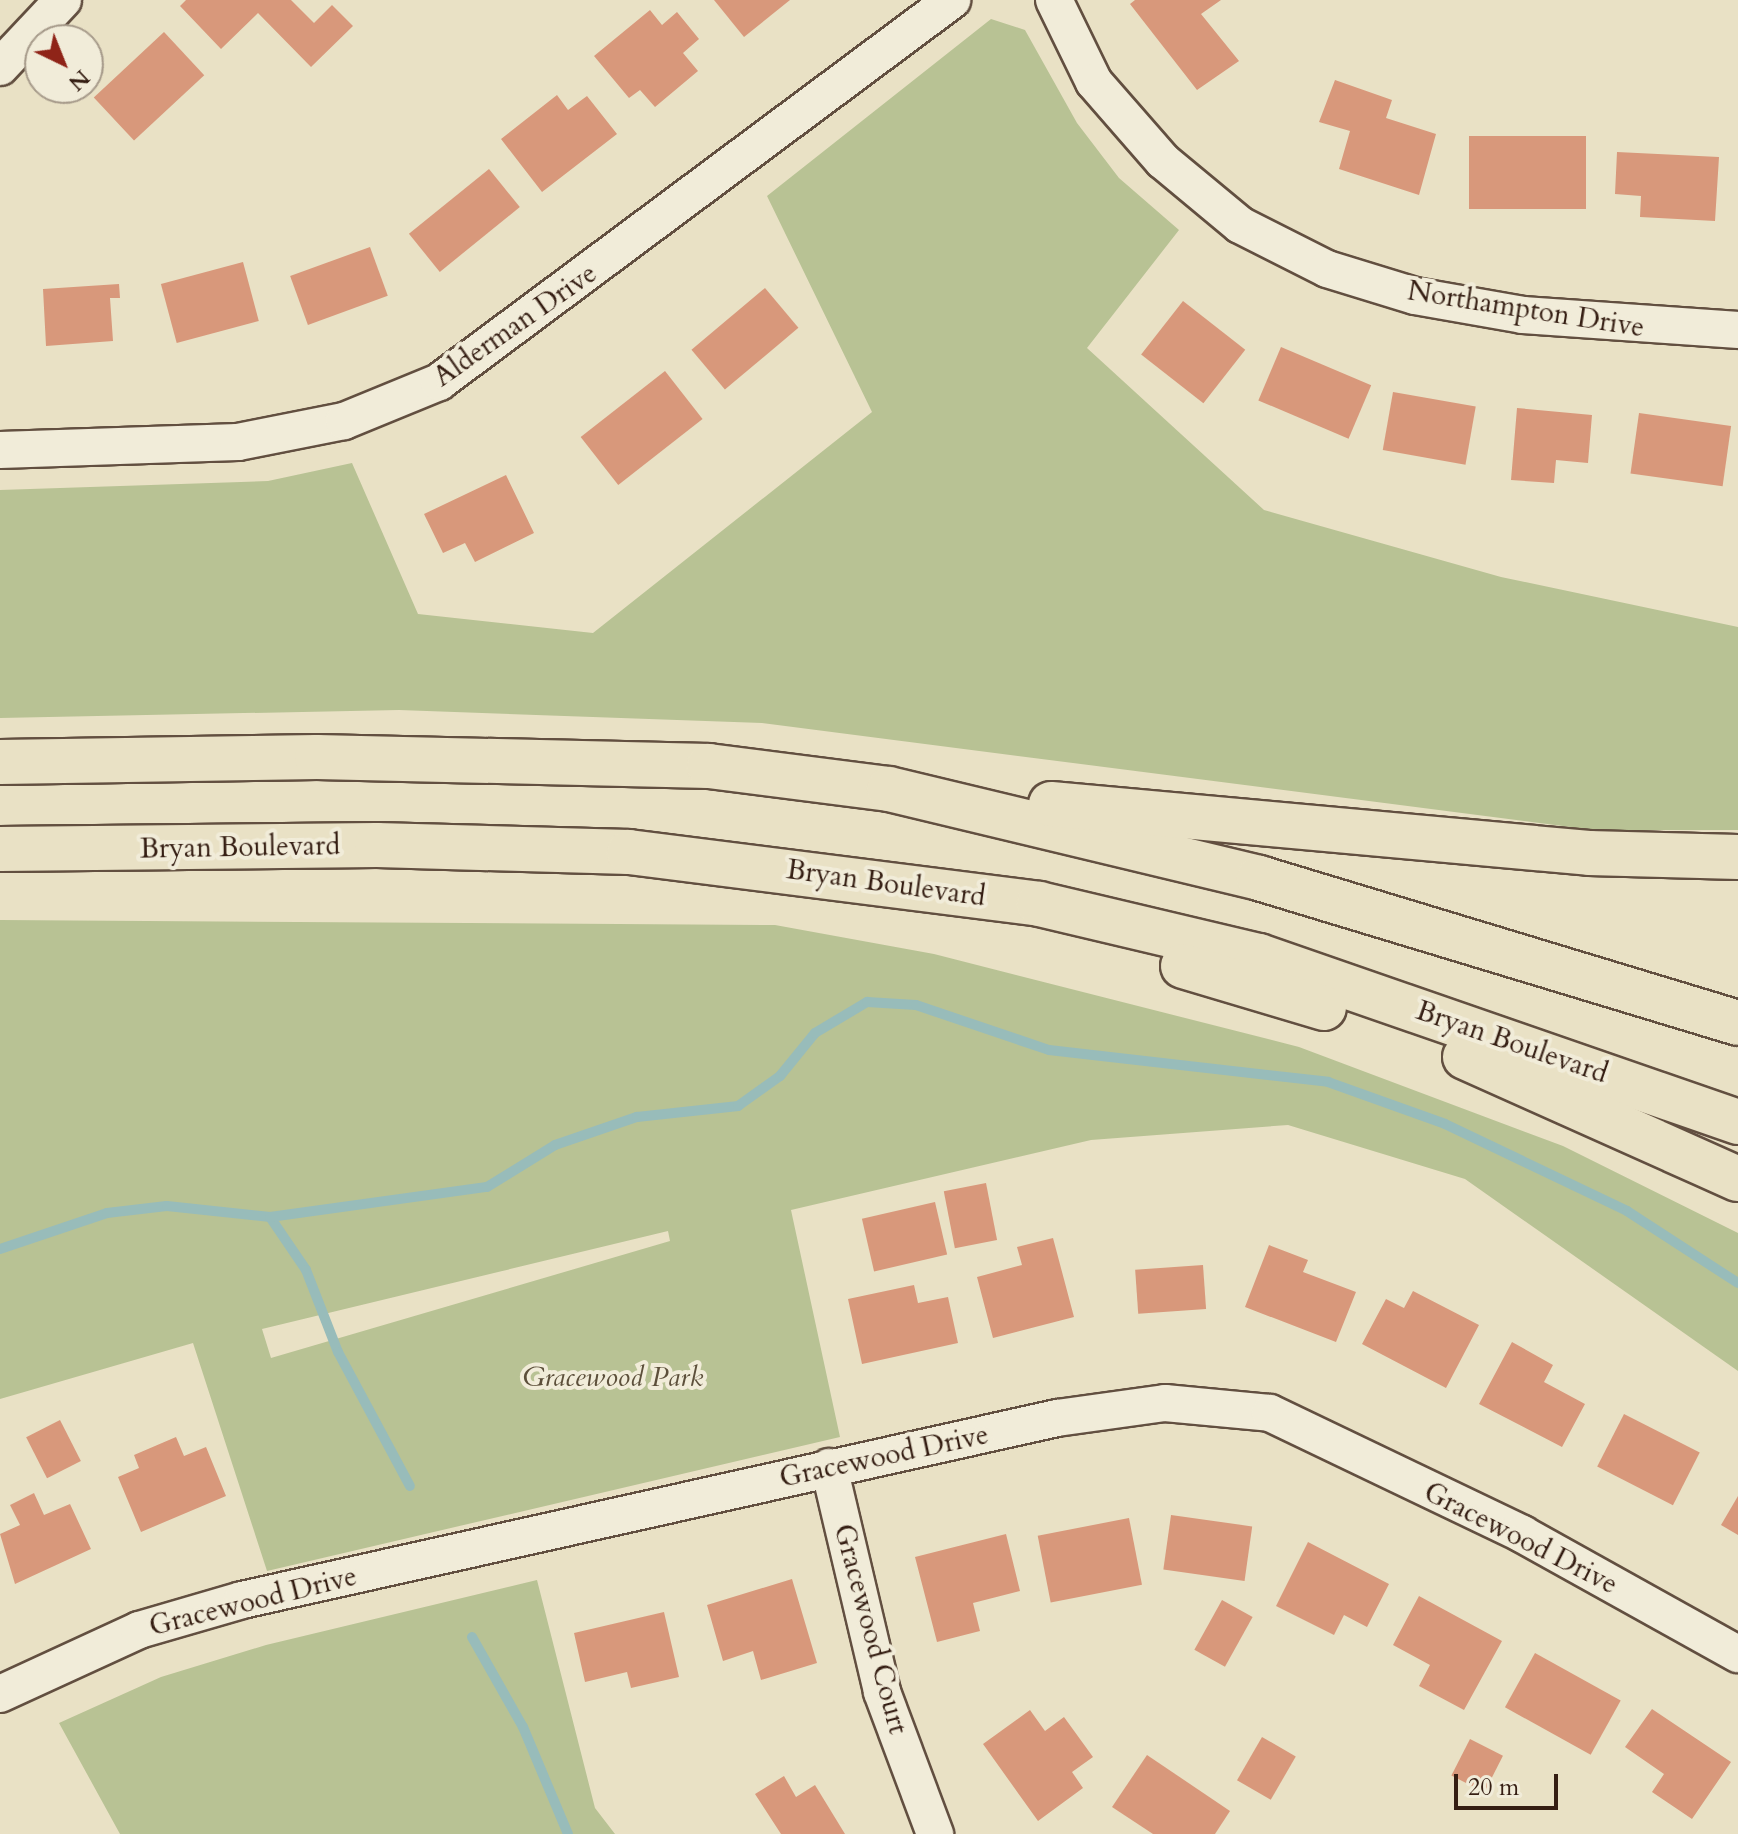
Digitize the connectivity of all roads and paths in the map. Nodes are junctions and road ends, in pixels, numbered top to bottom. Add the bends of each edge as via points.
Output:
1 (63, 0) edge
2 (952, 0) edge
3 (1054, 0) edge
4 (0, 67) edge
5 (1738, 330) edge
6 (0, 450) edge
7 (0, 762) edge
8 (889, 789) junction
9 (0, 849) edge
10 (1738, 857) edge
11 (1039, 904) junction
12 (1738, 1023) edge
13 (1738, 1122) edge
14 (1738, 1179) edge
15 (829, 1467) junction
16 (1738, 1654) edge
17 (0, 1694) edge
18 (935, 1834) edge

1 - 4 street
2 - 6 street, Alderman Drive via 439,382 344,421 238,442
3 - 5 street, Northampton Drive via 1094,82 1163,161 1240,225 1327,269 1415,296 1523,315
7 - 8 highway via 317,757 709,766
8 - 10 highway via 1573,851
8 - 12 highway via 1259,878
9 - 11 highway, Bryan Boulevard via 377,845 629,852
11 - 13 highway, Bryan Boulevard via 1259,956
11 - 14 highway via 1093,939 1516,1075
15 - 16 street, Gracewood Drive via 1057,1418 1165,1403 1270,1413 1522,1534
15 - 17 street, Gracewood Drive via 242,1600 139,1630
15 - 18 street, Gracewood Court via 882,1692

